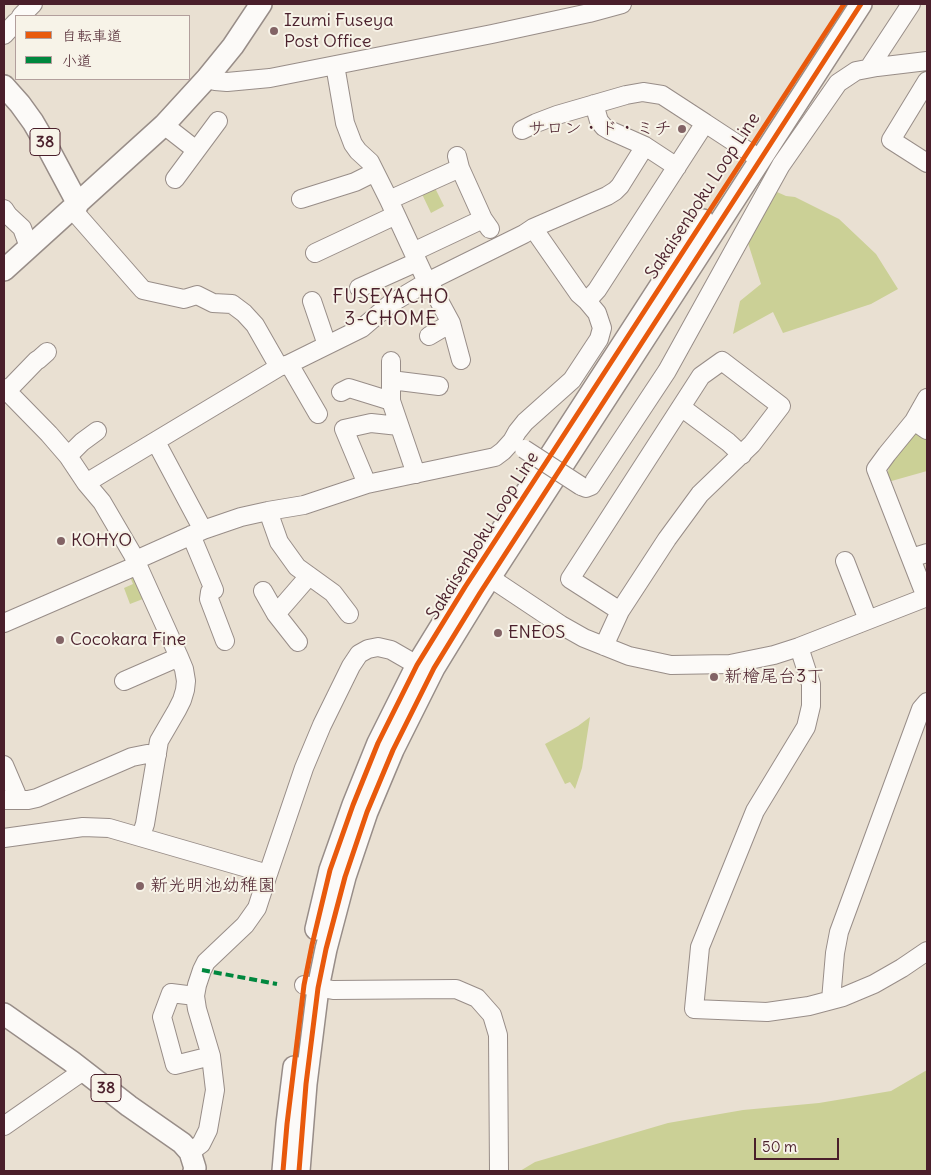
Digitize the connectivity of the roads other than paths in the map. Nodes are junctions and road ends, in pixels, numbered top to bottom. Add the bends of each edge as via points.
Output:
1 (33, 4) edge
2 (261, 4) edge
3 (622, 4) edge
4 (844, 4) edge
5 (861, 4) edge
6 (911, 4) edge
7 (22, 15) edge
8 (15, 23) edge
9 (4, 35) edge
10 (927, 62) edge
11 (334, 65) junction
12 (870, 68) junction
13 (206, 78) junction
14 (927, 82) edge
15 (4, 86) edge
16 (594, 104) junction
17 (218, 121) dead end
18 (705, 123) junction
19 (164, 125) junction
20 (522, 130) dead end
21 (645, 146) junction
22 (196, 150) junction
23 (754, 155) junction
24 (927, 163) edge
25 (677, 167) junction
26 (375, 172) junction
27 (183, 175) dead end
28 (310, 200) dead end
29 (75, 206) junction
30 (393, 208) junction
31 (4, 209) edge
32 (533, 228) junction
33 (30, 247) junction
34 (315, 253) dead end
35 (415, 257) junction
36 (4, 270) edge
37 (427, 282) junction
38 (359, 288) dead end
39 (312, 301) dead end
40 (587, 301) junction
41 (451, 323) junction
42 (429, 336) dead end
43 (327, 345) junction
44 (47, 352) dead end
45 (461, 360) dead end
46 (391, 361) dead end
47 (284, 365) junction
48 (391, 380) junction
49 (439, 386) dead end
50 (5, 390) edge
51 (341, 392) dead end
52 (927, 398) edge
53 (391, 402) junction
54 (681, 407) junction
55 (318, 414) dead end
56 (399, 426) junction
57 (921, 426) edge
58 (97, 431) dead end
59 (156, 442) junction
60 (518, 445) junction
61 (742, 455) junction
62 (68, 456) junction
63 (416, 474) junction
64 (86, 483) junction
65 (367, 484) junction
66 (268, 511) junction
67 (197, 533) junction
68 (927, 553) edge
69 (910, 558) junction
70 (845, 561) dead end
71 (137, 562) junction
72 (483, 574) junction
73 (309, 576) junction
74 (263, 591) dead end
75 (927, 597) edge
76 (620, 612) junction
77 (276, 614) junction
78 (349, 614) dead end
79 (868, 620) junction
80 (4, 623) edge
81 (225, 641) dead end
82 (298, 642) dead end
83 (604, 646) junction
84 (799, 647) junction
85 (180, 656) junction
86 (418, 665) junction
87 (133, 682) dead end
88 (927, 702) edge
89 (157, 755) junction
90 (4, 765) edge
91 (10, 800) edge
92 (140, 836) junction
93 (4, 838) edge
94 (268, 874) junction
95 (927, 951) edge
96 (311, 986) junction
97 (195, 996) junction
98 (831, 1000) junction
99 (4, 1014) edge
100 (210, 1056) junction
101 (83, 1071) junction
102 (4, 1126) edge
103 (192, 1162) edge
104 (283, 1171) edge
105 (300, 1171) edge
106 (499, 1171) edge

1 - 7 street
2 - 13 main road via 233,46
3 - 11 street
4 - 23 main road, Sakaisenboku Loop Line
5 - 23 main road, Sakaisenboku Loop Line
6 - 12 street
8 - 9 street
10 - 12 street
11 - 13 street via 270,78 227,82
11 - 26 street via 350,138
12 - 60 street, bridge via 856,71 838,83 781,165 667,371 591,486 581,486
13 - 19 main road
14 - 24 street via 891,140
15 - 29 main road, 38 via 33,122
16 - 18 street via 643,92 662,95
16 - 20 street
16 - 21 street via 604,127
17 - 22 street
18 - 23 street
18 - 25 street
19 - 22 street
19 - 29 main road
21 - 25 street
21 - 32 street via 615,191
22 - 27 street
23 - 72 main road, Sakaisenboku Loop Line
25 - 40 street
26 - 28 street
26 - 30 street
29 - 33 main road
29 - 47 street via 143,290 184,299 197,296 213,303 232,304 255,325
30 - 34 street via 342,246
30 - 35 street
30 - 35 street via 459,162 486,224
31 - 33 street via 22,228
32 - 37 street
32 - 40 street
33 - 36 main road
35 - 37 street
35 - 38 street
37 - 41 street
37 - 43 street via 390,304 362,328
39 - 43 street
40 - 60 street via 597,313 602,328 599,339 572,380 517,432
41 - 42 street
41 - 45 street
43 - 47 street
44 - 50 street
46 - 48 street
47 - 55 street
47 - 59 street
48 - 49 street
48 - 53 street
50 - 62 street
51 - 53 street via 349,388
52 - 57 street
53 - 56 street
54 - 61 street
54 - 61 street via 701,376 722,361 782,406
54 - 76 street via 570,579
56 - 63 street
56 - 65 street via 371,423 344,429
57 - 69 street via 887,454 876,470
58 - 62 street
59 - 64 street
59 - 67 street
60 - 63 street via 495,457
61 - 76 street via 700,494
62 - 64 street
63 - 65 street
64 - 71 street via 102,502
65 - 66 street via 304,505
66 - 67 street
66 - 73 street via 282,546
67 - 71 street
67 - 81 street via 214,590 210,592 209,599
68 - 69 street
69 - 75 street
70 - 79 street
71 - 80 street
71 - 85 street
72 - 83 street via 562,625
72 - 86 main road, Sakaisenboku Loop Line
72 - 96 main road, Sakaisenboku Loop Line via 392,750 344,877 326,949
73 - 77 street
73 - 78 street via 333,593
74 - 77 street
75 - 79 street
76 - 83 street
77 - 82 street
79 - 84 street
83 - 84 street via 629,656 671,665 730,664
84 - 98 street via 811,684 811,706 806,727 755,812 700,947 694,1009 767,1012
85 - 87 street
85 - 89 street via 185,690 159,741
86 - 94 street via 391,650 378,647 368,648 359,654 304,768
86 - 96 main road, Sakaisenboku Loop Line via 378,744 330,870 312,945
88 - 98 street via 921,709 839,932
89 - 91 street via 132,756 37,798
89 - 92 street
90 - 91 street via 16,793
92 - 93 street via 109,828 83,827
92 - 94 street
94 - 97 street via 256,908 245,924 206,962
95 - 98 street via 874,984
96 - 104 main road, Sakaisenboku Loop Line via 286,1124
96 - 105 main road, Sakaisenboku Loop Line
96 - 106 street via 334,990 456,989 477,998 492,1015 498,1035
97 - 100 street
97 - 100 street via 170,993 156,1018 175,1065
99 - 101 main road, 38
100 - 103 street via 215,1090 208,1130
101 - 102 street
101 - 103 main road, 38 via 182,1143

